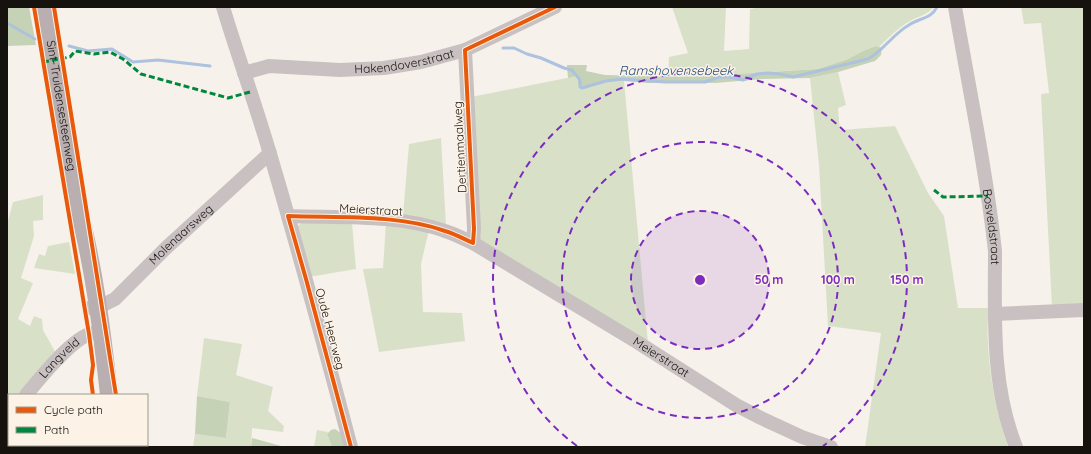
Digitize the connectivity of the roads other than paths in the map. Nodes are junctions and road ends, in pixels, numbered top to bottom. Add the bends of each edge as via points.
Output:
1 (45, 7) edge
2 (223, 7) edge
3 (555, 7) edge
4 (955, 7) edge
5 (465, 50) junction
6 (244, 73) junction
7 (270, 153) junction
8 (288, 216) junction
9 (473, 243) junction
10 (93, 308) junction
11 (1084, 310) edge
12 (995, 314) junction
13 (97, 332) junction
14 (27, 394) edge
15 (103, 394) edge
16 (109, 394) edge
17 (351, 447) edge
18 (831, 447) edge
19 (1016, 447) edge

1 - 10 main road, Sint-Truidensesteenweg via 77,203 79,237
2 - 6 street, Oude Heerweg
3 - 5 street, Hakendoverstraat
4 - 12 street, Bosveldstraat via 994,235
5 - 6 street, Hakendoverstraat via 421,62 384,68 340,70 269,66
5 - 9 street, Dertienmaalweg
6 - 7 street, Oude Heerweg
7 - 8 street, Oude Heerweg
7 - 10 street, Molenaarsweg via 166,248 115,299
8 - 9 street, Meierstraat via 389,219 445,230
8 - 17 street, Oude Heerweg
9 - 18 street, Meierstraat via 736,405 802,437
10 - 13 main road, Sint-Truidensesteenweg
11 - 12 street
12 - 19 street, Bosveldstraat via 1000,386
13 - 14 street, Langveld via 81,339 60,357
13 - 15 main road, Sint-Truidensesteenweg
13 - 16 main road, Sint-Truidensesteenweg

